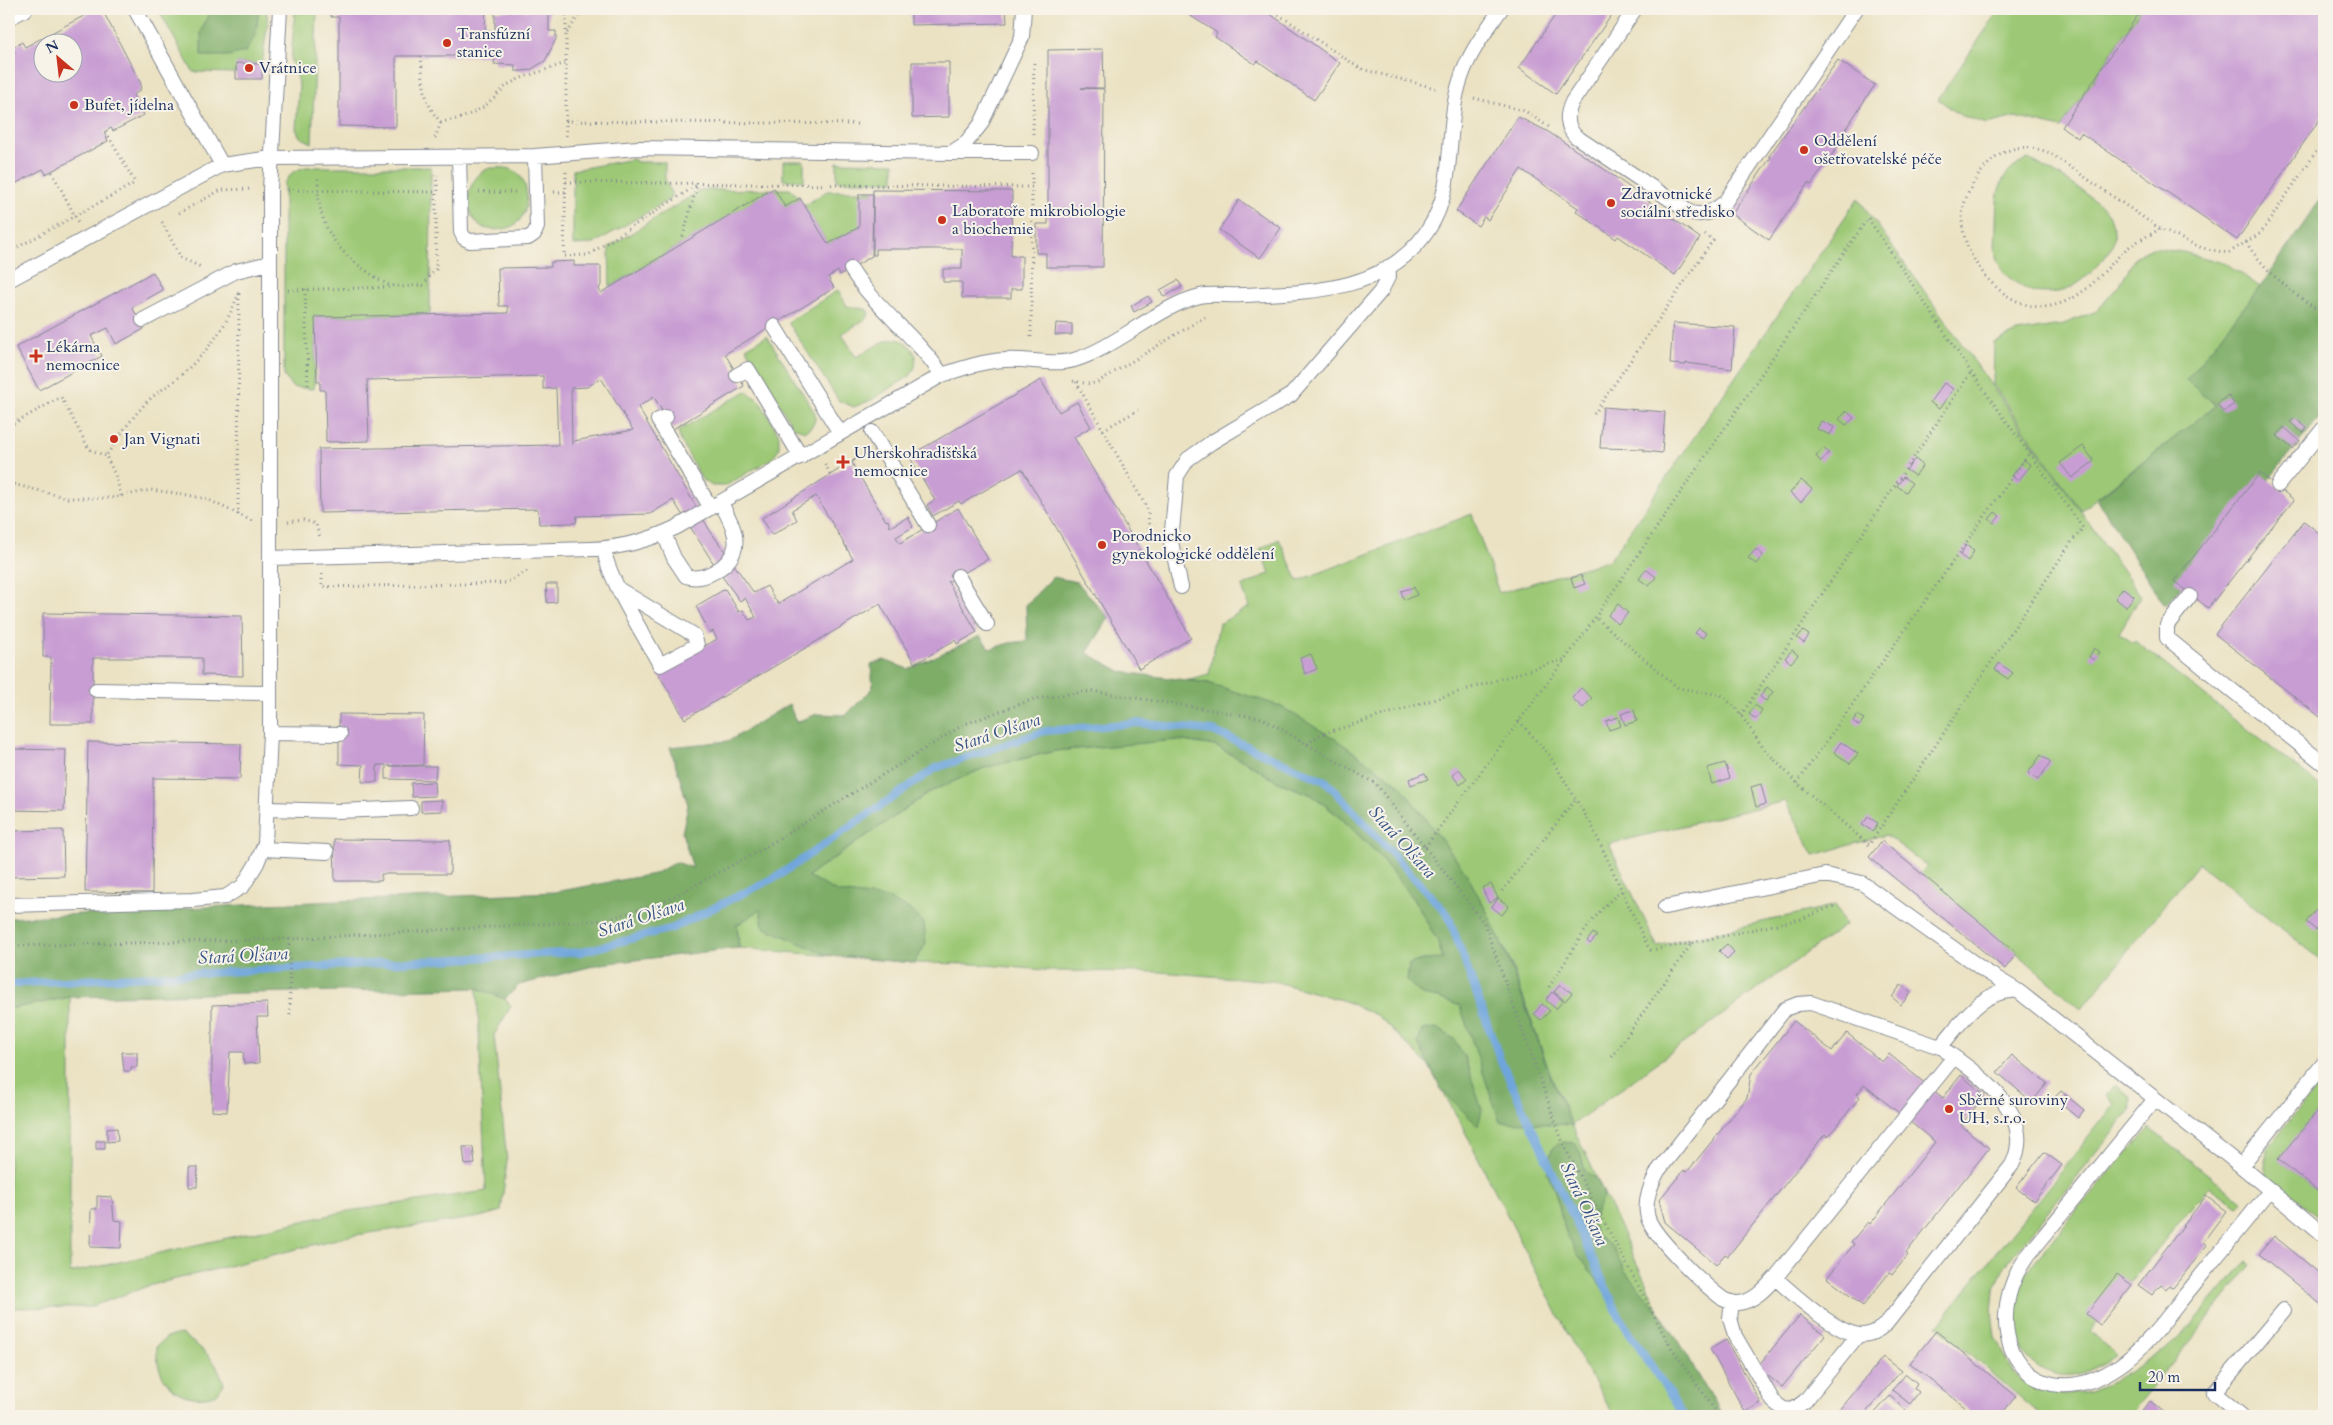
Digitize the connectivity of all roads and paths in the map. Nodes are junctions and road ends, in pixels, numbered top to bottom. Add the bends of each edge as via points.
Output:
1 (26, 9) edge
2 (136, 9) edge
3 (280, 9) edge
4 (583, 9) edge
5 (1024, 9) edge
6 (1270, 9) edge
7 (1501, 9) edge
8 (1635, 9) edge
9 (1856, 9) edge
10 (9, 18) edge
11 (566, 33) dead end
12 (1022, 37) junction
13 (421, 56) dead end
14 (566, 63) dead end
15 (1458, 94) junction
16 (566, 121) dead end
17 (857, 124) dead end
18 (106, 132) dead end
19 (1557, 133) dead end
20 (2324, 140) edge
21 (951, 153) junction
22 (1032, 153) junction
23 (435, 156) junction
24 (459, 156) junction
25 (535, 156) junction
26 (319, 157) junction
27 (271, 158) junction
28 (222, 165) junction
29 (52, 172) dead end
30 (566, 182) dead end
31 (135, 183) junction
32 (697, 185) junction
33 (1032, 187) junction
34 (270, 189) junction
35 (318, 191) junction
36 (436, 192) junction
37 (460, 192) junction
38 (536, 192) junction
39 (566, 192) dead end
40 (148, 205) junction
41 (75, 216) junction
42 (162, 222) junction
43 (154, 226) dead end
44 (1696, 228) dead end
45 (2160, 229) junction
46 (86, 238) junction
47 (682, 240) dead end
48 (2246, 242) junction
49 (9, 252) edge
50 (564, 256) dead end
51 (270, 263) junction
52 (1388, 267) junction
53 (851, 269) dead end
54 (230, 274) junction
55 (9, 280) edge
56 (395, 286) junction
57 (305, 289) junction
58 (239, 290) junction
59 (270, 290) junction
60 (2324, 315) edge
61 (143, 320) dead end
62 (774, 326) dead end
63 (1031, 347) dead end
64 (1971, 372) junction
65 (737, 375) dead end
66 (942, 375) junction
67 (1076, 382) dead end
68 (308, 386) dead end
69 (1138, 410) dead end
70 (1594, 414) dead end
71 (666, 416) dead end
72 (9, 426) edge
73 (2324, 428) edge
74 (1103, 430) junction
75 (872, 432) dead end
76 (840, 433) junction
77 (2030, 452) junction
78 (106, 456) junction
79 (801, 457) junction
80 (2278, 485) dead end
81 (121, 496) dead end
82 (716, 505) junction
83 (238, 515) dead end
84 (928, 526) dead end
85 (664, 534) junction
86 (1149, 534) dead end
87 (604, 548) junction
88 (270, 558) junction
89 (958, 576) dead end
90 (1181, 587) dead end
91 (620, 590) junction
92 (2190, 596) dead end
93 (1595, 617) junction
94 (987, 624) dead end
95 (1565, 659) junction
96 (96, 690) dead end
97 (269, 693) junction
98 (1741, 715) junction
99 (1519, 721) junction
100 (270, 733) junction
101 (340, 734) dead end
102 (1307, 744) junction
103 (2324, 764) edge
104 (1797, 783) junction
105 (1576, 799) junction
106 (411, 808) dead end
107 (268, 810) junction
108 (1425, 847) junction
109 (263, 849) junction
110 (328, 852) dead end
111 (1502, 891) dead end
112 (1622, 892) junction
113 (9, 905) edge
114 (1836, 905) dead end
115 (1665, 908) dead end
116 (289, 939) junction
117 (1692, 943) junction
118 (9, 946) edge
119 (1549, 987) dead end
120 (2018, 992) junction
121 (290, 1019) dead end
122 (1940, 1046) junction
123 (1954, 1056) junction
124 (1612, 1057) dead end
125 (2324, 1063) edge
126 (2155, 1099) junction
127 (2241, 1166) junction
128 (2270, 1191) junction
129 (2324, 1235) edge
130 (1775, 1278) junction
131 (1732, 1302) junction
132 (2284, 1310) dead end
133 (1858, 1335) junction
134 (1719, 1416) edge
135 (2242, 1416) edge

1 - 10 lane
2 - 28 lane
3 - 27 lane
4 - 11 path
5 - 12 lane
6 - 15 path via 1361,69
7 - 15 lane via 1467,64
8 - 9 lane via 1572,102 1567,119 1570,129 1575,136 1689,212 1699,214 1713,211 1725,202
12 - 21 lane via 981,124 965,144
12 - 22 path via 1034,46
13 - 14 path via 423,86 432,113 441,122 462,118 484,107 507,85 521,78
15 - 19 path via 1524,111
15 - 52 lane via 1440,204 1430,228 1416,247
16 - 17 path
18 - 31 path
20 - 48 path via 2261,233
21 - 22 lane
21 - 25 lane via 638,148
22 - 33 path
23 - 24 lane
23 - 26 lane
23 - 36 path
24 - 25 lane
24 - 37 lane
25 - 38 lane
26 - 27 lane
26 - 35 path
27 - 28 lane
27 - 34 lane
28 - 40 lane
29 - 41 path
30 - 32 path
31 - 40 path
31 - 41 path
32 - 33 path
32 - 47 path
32 - 50 path via 588,256
33 - 63 path
34 - 35 path
34 - 42 path via 222,190
34 - 51 lane
35 - 36 path
35 - 56 path via 319,212 345,256 382,282
36 - 37 path
36 - 56 path via 436,268 423,285
37 - 38 path
37 - 38 lane via 461,232 470,241 532,236 537,227
38 - 39 path
40 - 46 lane
41 - 46 path
41 - 49 path
42 - 43 path
42 - 54 path via 181,258
44 - 70 path via 1713,240
45 - 45 path via 2050,154 2028,148 2012,149 1995,158 1972,186 1962,218 1970,253 1981,270 2002,293 2026,306 2050,306 2080,295 2095,284 2122,253
45 - 48 path via 2202,248 2228,253
46 - 55 lane
48 - 60 path via 2260,263
51 - 54 lane
51 - 59 lane
52 - 66 lane via 1361,282 1332,289 1201,296 1072,361 1004,360 980,363
52 - 90 lane via 1389,275 1381,291 1291,396 1212,442 1188,459 1177,476 1171,542
53 - 66 lane via 872,297 920,345
54 - 58 path
54 - 61 lane
56 - 57 path
57 - 59 path
57 - 68 path
58 - 78 path via 231,315 207,350 146,403
58 - 83 path
59 - 88 lane
62 - 76 lane
64 - 77 path
64 - 93 path via 1868,218
64 - 98 path
65 - 79 lane via 748,368
66 - 76 lane
67 - 74 path
69 - 74 path
71 - 82 lane via 658,420
72 - 78 path via 61,397 89,449
73 - 80 lane
74 - 86 path via 1148,510
75 - 84 lane
76 - 79 lane
77 - 104 path
77 - 104 path via 2083,528 1880,831 1869,845
78 - 81 path
79 - 82 lane
82 - 85 lane
82 - 85 lane via 730,521 735,547 726,564 702,578 686,576
85 - 87 lane
87 - 88 lane
87 - 91 lane via 609,569
88 - 97 lane
89 - 94 lane
91 - 91 lane via 660,665 697,645 694,635
92 - 103 lane via 2167,625 2167,638
93 - 95 path
93 - 98 path via 1678,688 1721,695
95 - 99 path
95 - 102 path via 1319,735
96 - 97 lane
97 - 100 lane
98 - 104 path via 1764,749
99 - 105 path via 1549,755
99 - 108 path
100 - 101 lane
100 - 107 lane
102 - 108 path via 1376,784
102 - 116 path via 1262,718 1092,691 1034,699 965,724 762,849 668,900 606,920
105 - 111 path
105 - 112 path
106 - 107 lane
107 - 109 lane
108 - 134 path via 1484,923 1564,1146 1669,1344
109 - 110 lane
109 - 113 lane via 243,886 225,896 193,900
112 - 117 path via 1651,950
112 - 119 path via 1594,917
114 - 117 path via 1801,920
115 - 120 lane via 1825,875 1862,883
116 - 118 path
116 - 121 path
117 - 124 path
120 - 122 lane via 2006,991 1985,998
120 - 126 lane
122 - 123 lane
122 - 131 lane via 1811,1003 1794,1005 1779,1016 1658,1171 1647,1198 1649,1220 1655,1230 1724,1300
123 - 130 lane
123 - 133 lane via 1996,1092 2013,1113 2018,1128 2017,1156 1886,1324 1872,1333
125 - 127 lane
126 - 127 lane
126 - 128 lane via 2026,1258 2013,1280 2005,1308 2007,1337 2013,1355 2032,1374 2049,1383 2075,1386 2099,1378 2127,1360 2165,1321
127 - 128 lane
128 - 129 lane
130 - 131 lane via 1758,1295 1743,1302
130 - 133 lane via 1829,1320
131 - 133 lane via 1730,1318 1735,1336 1773,1401 1783,1409 1793,1410 1805,1401
132 - 135 lane via 2214,1393

